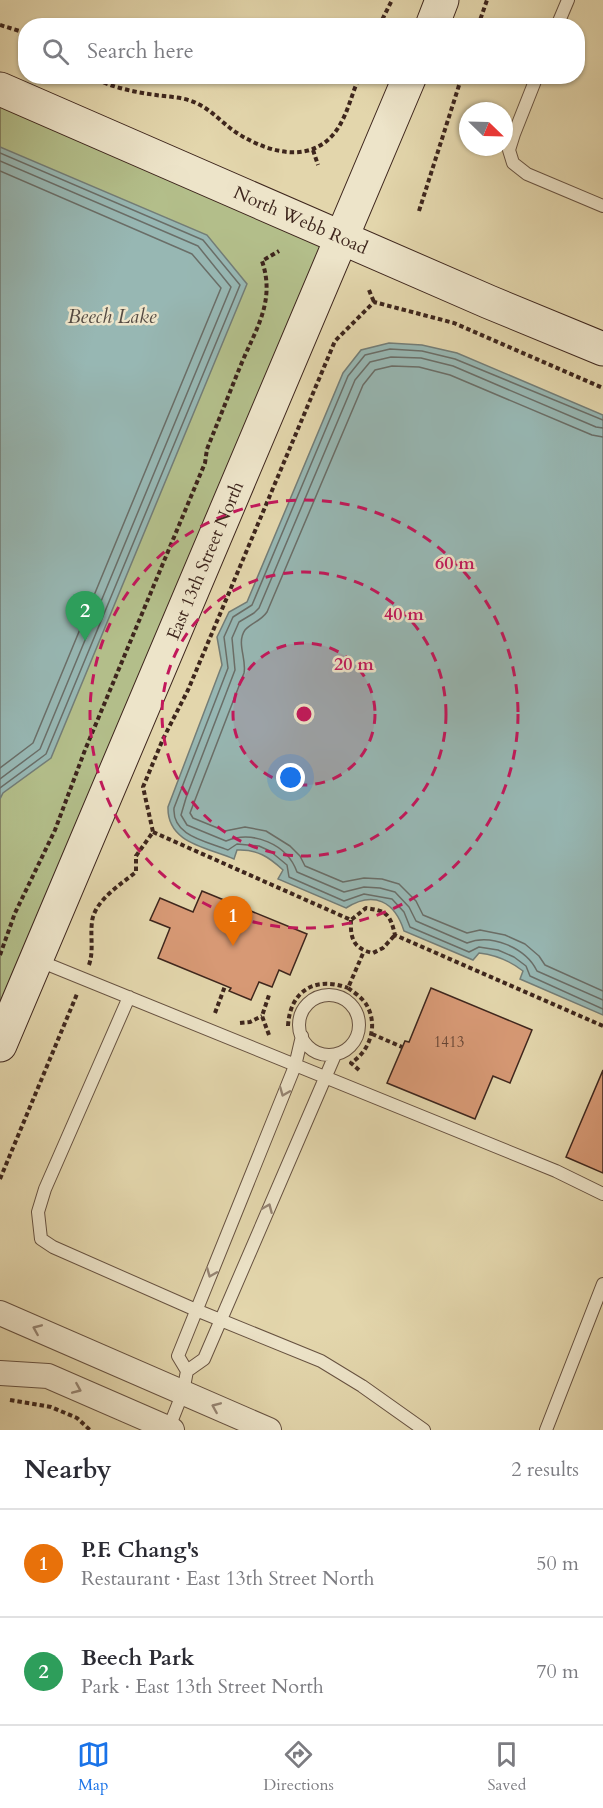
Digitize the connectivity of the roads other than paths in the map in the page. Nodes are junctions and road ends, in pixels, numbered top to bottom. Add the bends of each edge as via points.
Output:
1 (442, 0) edge
2 (568, 0) edge
3 (435, 18) edge
4 (560, 18) edge
5 (407, 84) edge
6 (534, 84) edge
7 (0, 89) edge
8 (603, 206) edge
9 (342, 237) junction
10 (603, 349) edge
11 (36, 959) junction
12 (129, 997) junction
13 (302, 1036) junction
14 (0, 1045) edge
15 (335, 1055) junction
16 (294, 1066) junction
17 (324, 1077) junction
18 (603, 1194) edge
19 (603, 1284) edge
20 (196, 1310) junction
21 (0, 1313) edge
22 (221, 1319) junction
23 (0, 1373) edge
24 (185, 1382) junction
25 (169, 1429) edge
26 (269, 1430) edge
27 (424, 1430) edge
28 (546, 1430) edge

1 - 3 main road
2 - 4 lane
5 - 9 main road, East 13th Street North
6 - 8 lane via 513,134 509,150 513,163 527,174
7 - 9 main road, North Webb Road
9 - 10 main road, North Webb Road
9 - 11 main road, East 13th Street North
11 - 12 lane
11 - 14 main road, East 13th Street North
12 - 16 lane
12 - 20 lane via 45,1189 38,1212 41,1239
13 - 15 lane via 314,1051
13 - 15 lane via 299,1026 305,1008 321,996 340,997 355,1010 359,1029 347,1049
13 - 16 lane
15 - 17 lane
16 - 17 lane
16 -> 20 lane
17 - 18 lane via 556,1171
22 -> 17 lane
19 - 28 lane
20 - 22 lane
20 - 24 lane via 178,1356
24 -> 21 street
22 - 24 lane via 204,1359
22 - 27 lane via 321,1361
23 -> 25 street via 48,1376
24 - 25 lane
26 -> 24 street

